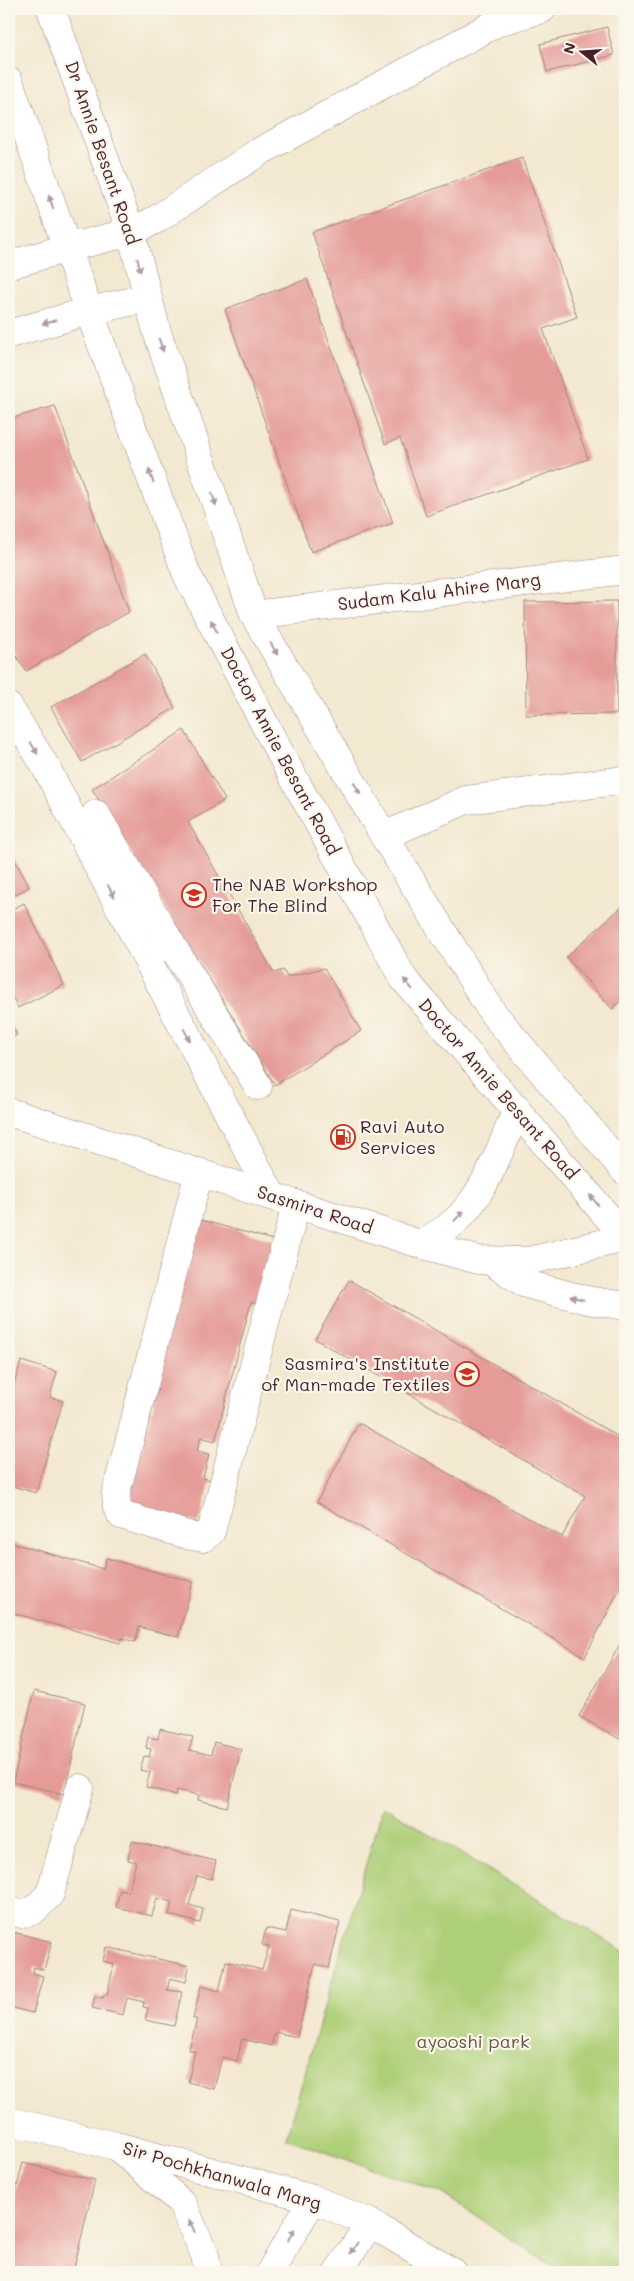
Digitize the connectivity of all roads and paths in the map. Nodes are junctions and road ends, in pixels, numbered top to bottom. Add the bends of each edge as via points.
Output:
1 (51, 9) edge
2 (542, 9) edge
3 (9, 81) edge
4 (131, 232) junction
5 (67, 248) junction
6 (9, 265) edge
7 (147, 298) junction
8 (89, 311) junction
9 (9, 334) edge
10 (625, 570) edge
11 (254, 614) junction
12 (9, 707) edge
13 (625, 780) edge
14 (96, 814) dead end
15 (384, 836) junction
16 (170, 942) junction
17 (145, 956) junction
18 (258, 1086) dead end
19 (516, 1109) junction
20 (9, 1112) edge
21 (625, 1171) edge
22 (198, 1172) junction
23 (284, 1200) junction
24 (625, 1238) edge
25 (420, 1244) junction
26 (492, 1262) junction
27 (625, 1306) edge
28 (80, 1788) dead end
29 (9, 1911) edge
30 (9, 2121) edge
31 (116, 2146) junction
32 (313, 2199) junction
33 (370, 2223) junction
34 (208, 2272) edge
35 (270, 2272) edge
36 (338, 2272) edge
37 (452, 2272) edge

1 - 4 street, Dr Annie Besant Road
2 - 4 street via 498,22 259,152 157,219
5 -> 3 street
4 - 5 street
4 -> 7 street, Dr Annie Besant Road
5 - 6 street
5 - 8 street
7 - 8 street
7 -> 11 street
8 -> 9 street
19 -> 8 street, Doctor Annie Besant Road via 403,978 274,742 187,575
10 - 11 street, Sudam Kalu Ahire Marg
11 -> 15 street
12 -> 17 street via 44,764
13 - 15 street via 466,800
14 - 16 street
15 - 21 street via 492,1012
16 - 17 street
16 - 18 street
17 -> 23 street
24 -> 19 street, Doctor Annie Besant Road
25 -> 19 street via 448,1228 474,1200
20 - 22 street, Sasmira Road
22 - 23 street, Sasmira Road
22 - 23 street via 116,1493 121,1515 191,1536 204,1538 211,1532
23 - 25 street, Sasmira Road
24 - 26 street, Sasmira Road via 528,1261
25 - 26 street, Sasmira Road
27 -> 26 street via 526,1284
28 - 29 street via 50,1894 34,1910 21,1914
30 - 31 street, Sir Pochkhanwala Marg
31 - 32 street, Sir Pochkhanwala Marg
34 -> 31 street via 205,2254 182,2203
32 - 33 street, Sir Pochkhanwala Marg
35 -> 32 street
33 -> 36 street
33 - 37 street, Sir Pochkhanwala Marg

